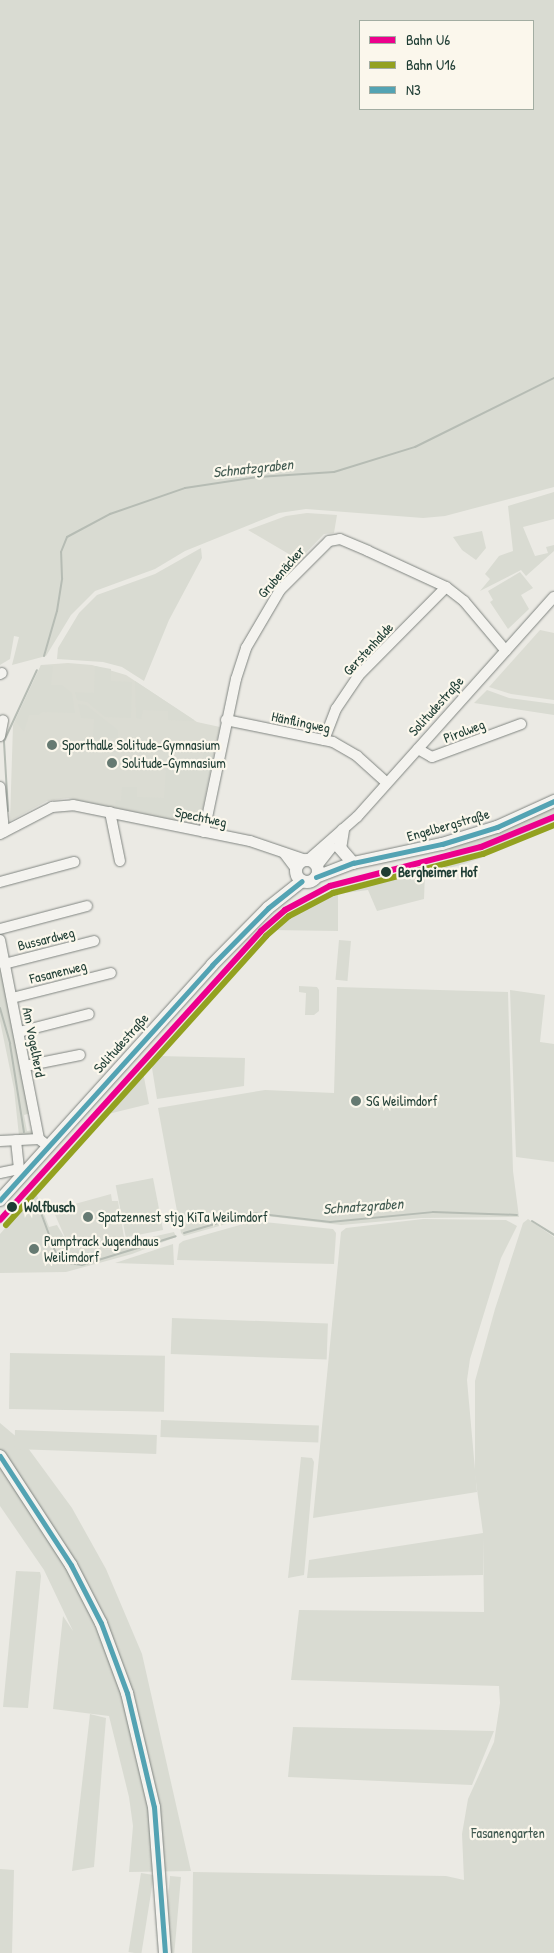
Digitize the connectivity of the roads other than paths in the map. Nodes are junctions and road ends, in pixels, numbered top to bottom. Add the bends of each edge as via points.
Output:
1 (446, 587) junction
2 (554, 598) edge
3 (506, 651) junction
4 (3, 720) dead end
5 (226, 720) junction
6 (521, 724) dead end
7 (0, 736) edge
8 (324, 740) junction
9 (418, 749) junction
10 (387, 783) junction
11 (0, 787) edge
12 (554, 801) edge
13 (110, 812) junction
14 (204, 832) junction
15 (342, 832) junction
16 (2, 833) edge
17 (284, 853) junction
18 (120, 861) dead end
19 (74, 862) dead end
20 (349, 864) junction
21 (313, 866) junction
22 (298, 875) junction
23 (0, 882) edge
24 (87, 906) dead end
25 (0, 929) edge
26 (0, 940) edge
27 (94, 941) dead end
28 (4, 964) junction
29 (111, 973) dead end
30 (12, 998) junction
31 (89, 1014) dead end
32 (19, 1032) junction
33 (80, 1055) dead end
34 (25, 1066) junction
35 (16, 1140) junction
36 (0, 1141) edge
37 (44, 1143) junction
38 (0, 1173) edge
39 (0, 1200) edge
40 (0, 1456) edge
41 (0, 1466) edge
42 (26, 1494) junction
43 (165, 1953) edge

1 - 3 street, Grubenäcker via 468,606
1 - 5 street, Grubenäcker via 361,548 340,540 329,541 295,573 261,618 241,663
1 - 8 street, Gerstenhalde via 358,676 336,709
2 - 3 street, Solitudestraße
3 - 9 street, Solitudestraße
4 - 7 street
5 - 8 street, Hänflingweg
5 - 14 street, Grubenäcker
6 - 9 street, Pirolweg via 432,757
8 - 10 street, Hänflingweg via 357,756
9 - 10 street, Solitudestraße
10 - 15 street, Solitudestraße
11 - 16 street
12 - 20 main road, Engelbergstraße via 497,826 442,844
13 - 14 street, Spechtweg
13 - 16 street, Spechtweg via 63,804
13 - 18 street
14 - 17 street, Spechtweg
15 - 20 main road via 340,848
15 - 21 street, Solitudestraße
17 - 21 street, Spechtweg
17 - 22 street
19 - 23 street
20 - 21 main road, Engelbergstraße
21 - 22 main road, Solitudestraße
21 - 22 main road, Engelbergstraße via 310,882
22 - 37 main road, Solitudestraße
24 - 25 street
26 - 28 street, Am Vogelherd
27 - 28 street, Bussardweg
28 - 30 street, Am Vogelherd
29 - 30 street, Fasanenweg
30 - 32 street, Am Vogelherd
31 - 32 street
32 - 34 street, Am Vogelherd
33 - 34 street
34 - 37 street, Am Vogelherd
35 - 36 street
35 - 37 street
35 - 38 street via 19,1169
37 - 39 main road, Solitudestraße
40 - 42 main road
41 - 42 main road
42 - 43 main road via 82,1584 101,1623 127,1693 154,1807

